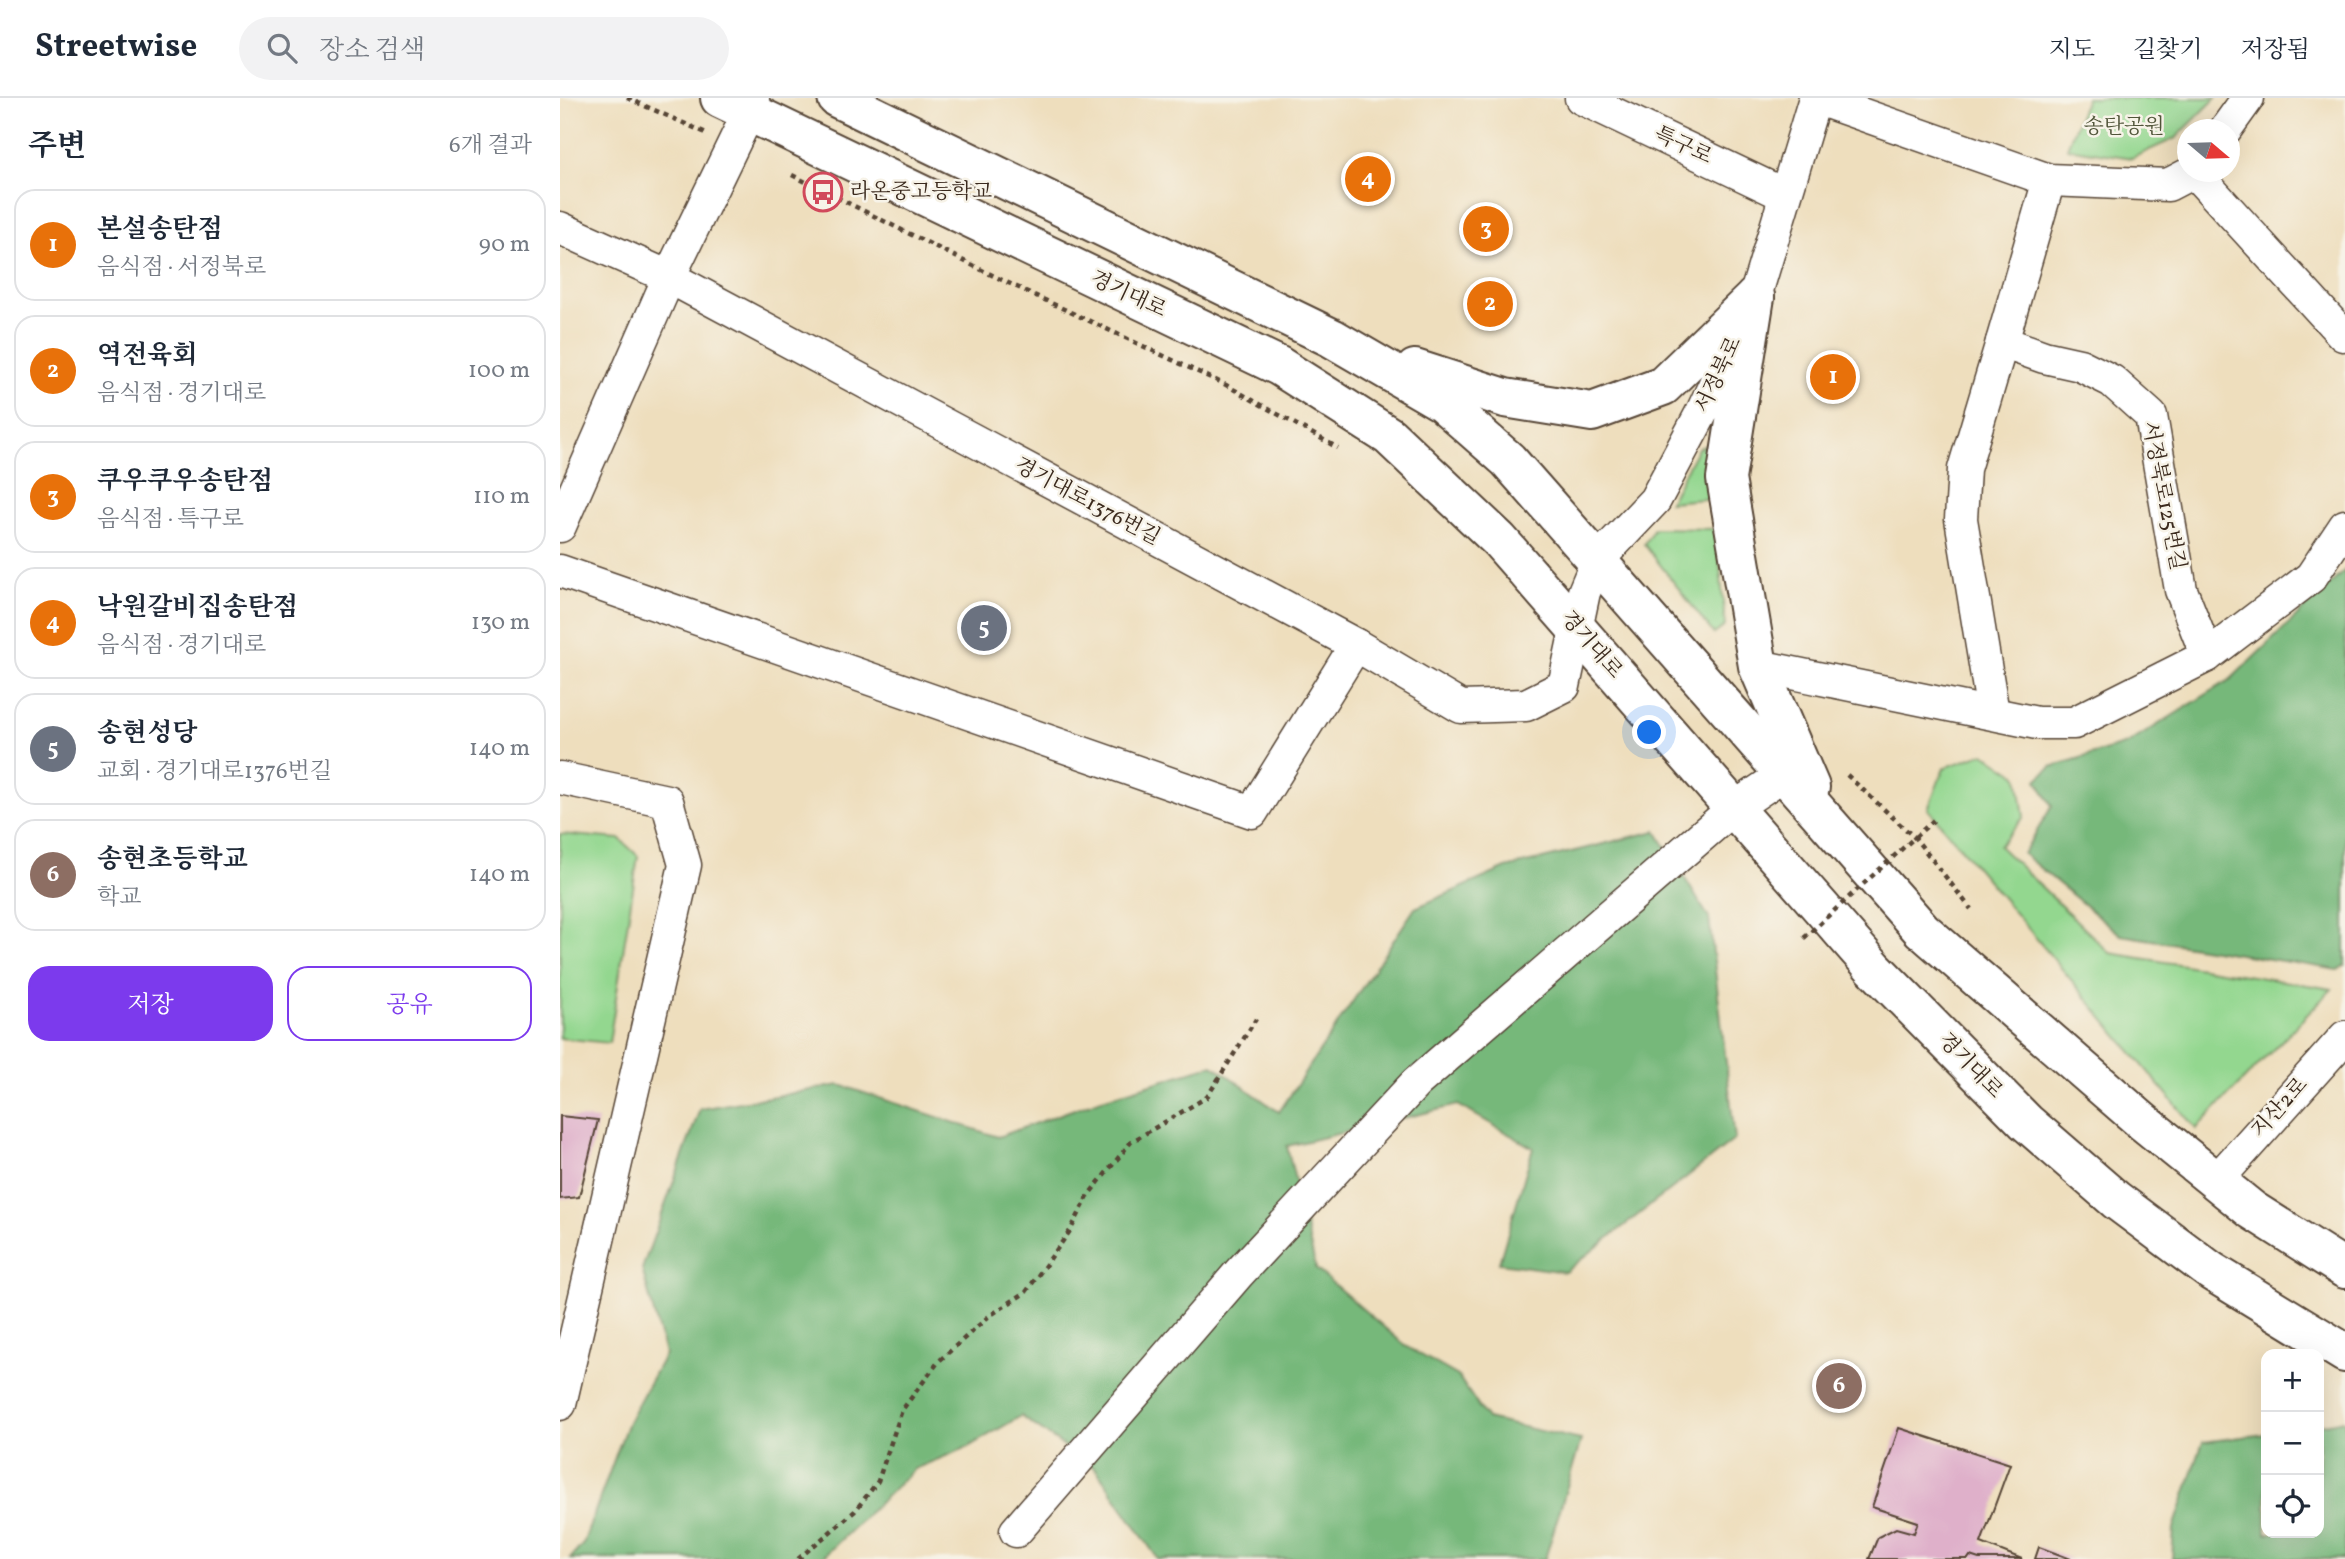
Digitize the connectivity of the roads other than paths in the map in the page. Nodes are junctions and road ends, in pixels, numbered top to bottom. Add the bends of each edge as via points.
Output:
1 (837, 98) edge
2 (1581, 98) edge
3 (1815, 98) edge
4 (2248, 98) edge
5 (739, 113) edge
6 (2233, 119) edge
7 (2049, 180) junction
8 (2177, 180) edge
9 (2202, 182) edge
10 (1785, 195) junction
11 (560, 228) edge
12 (668, 277) junction
13 (1755, 297) junction
14 (2344, 339) edge
15 (2002, 342) junction
16 (1377, 364) junction
17 (560, 526) edge
18 (2345, 526) edge
19 (1597, 561) junction
20 (560, 571) edge
21 (1575, 627) junction
22 (1356, 645) junction
23 (2207, 656) junction
24 (1758, 666) junction
25 (1993, 713) junction
26 (1784, 774) junction
27 (560, 778) edge
28 (1734, 807) junction
29 (1823, 818) junction
30 (2345, 1037) edge
31 (2216, 1181) junction
32 (2345, 1269) edge
33 (2345, 1353) edge
34 (560, 1404) edge
35 (1016, 1531) dead end

1 - 16 main road
2 - 10 street, 특구로
3 - 7 street
3 - 10 street, 서정북로
4 - 6 street
5 - 12 street
5 - 21 main road, 경기대로 via 1279,366 1389,436 1499,540
7 - 8 street via 2168,185
7 - 15 street
9 - 14 street
10 - 13 street, 서정북로
11 - 12 street, 경기대로1376번길
12 - 17 street
12 - 22 street, 경기대로1376번길
13 - 16 main road via 1663,386 1592,412 1506,398 1395,363
13 - 19 street, 서정북로 via 1655,500
13 - 24 main road via 1726,479
15 - 23 street, 서정북로125번길 via 2080,365 2112,382 2151,416 2181,590
15 - 25 street via 1964,468 1961,519
16 - 19 main road via 1442,402 1508,460
18 - 23 street via 2311,577
19 - 21 street, 서정북로
19 - 26 main road
20 - 22 street via 1252,811
21 - 22 street, 경기대로1376번길 via 1564,686 1526,705 1461,707
21 - 28 main road, 경기대로
23 - 25 street via 2074,723 2037,723
24 - 25 street
24 - 29 main road
26 - 28 street
26 - 29 main road
27 - 34 street via 667,801 685,865
28 - 33 main road, 경기대로 via 1874,968 2026,1122 2116,1200 2211,1271
28 - 35 street via 1416,1083 1239,1273
29 - 31 main road via 1922,930
30 - 31 street, 지산2로
31 - 32 main road via 2252,1210

